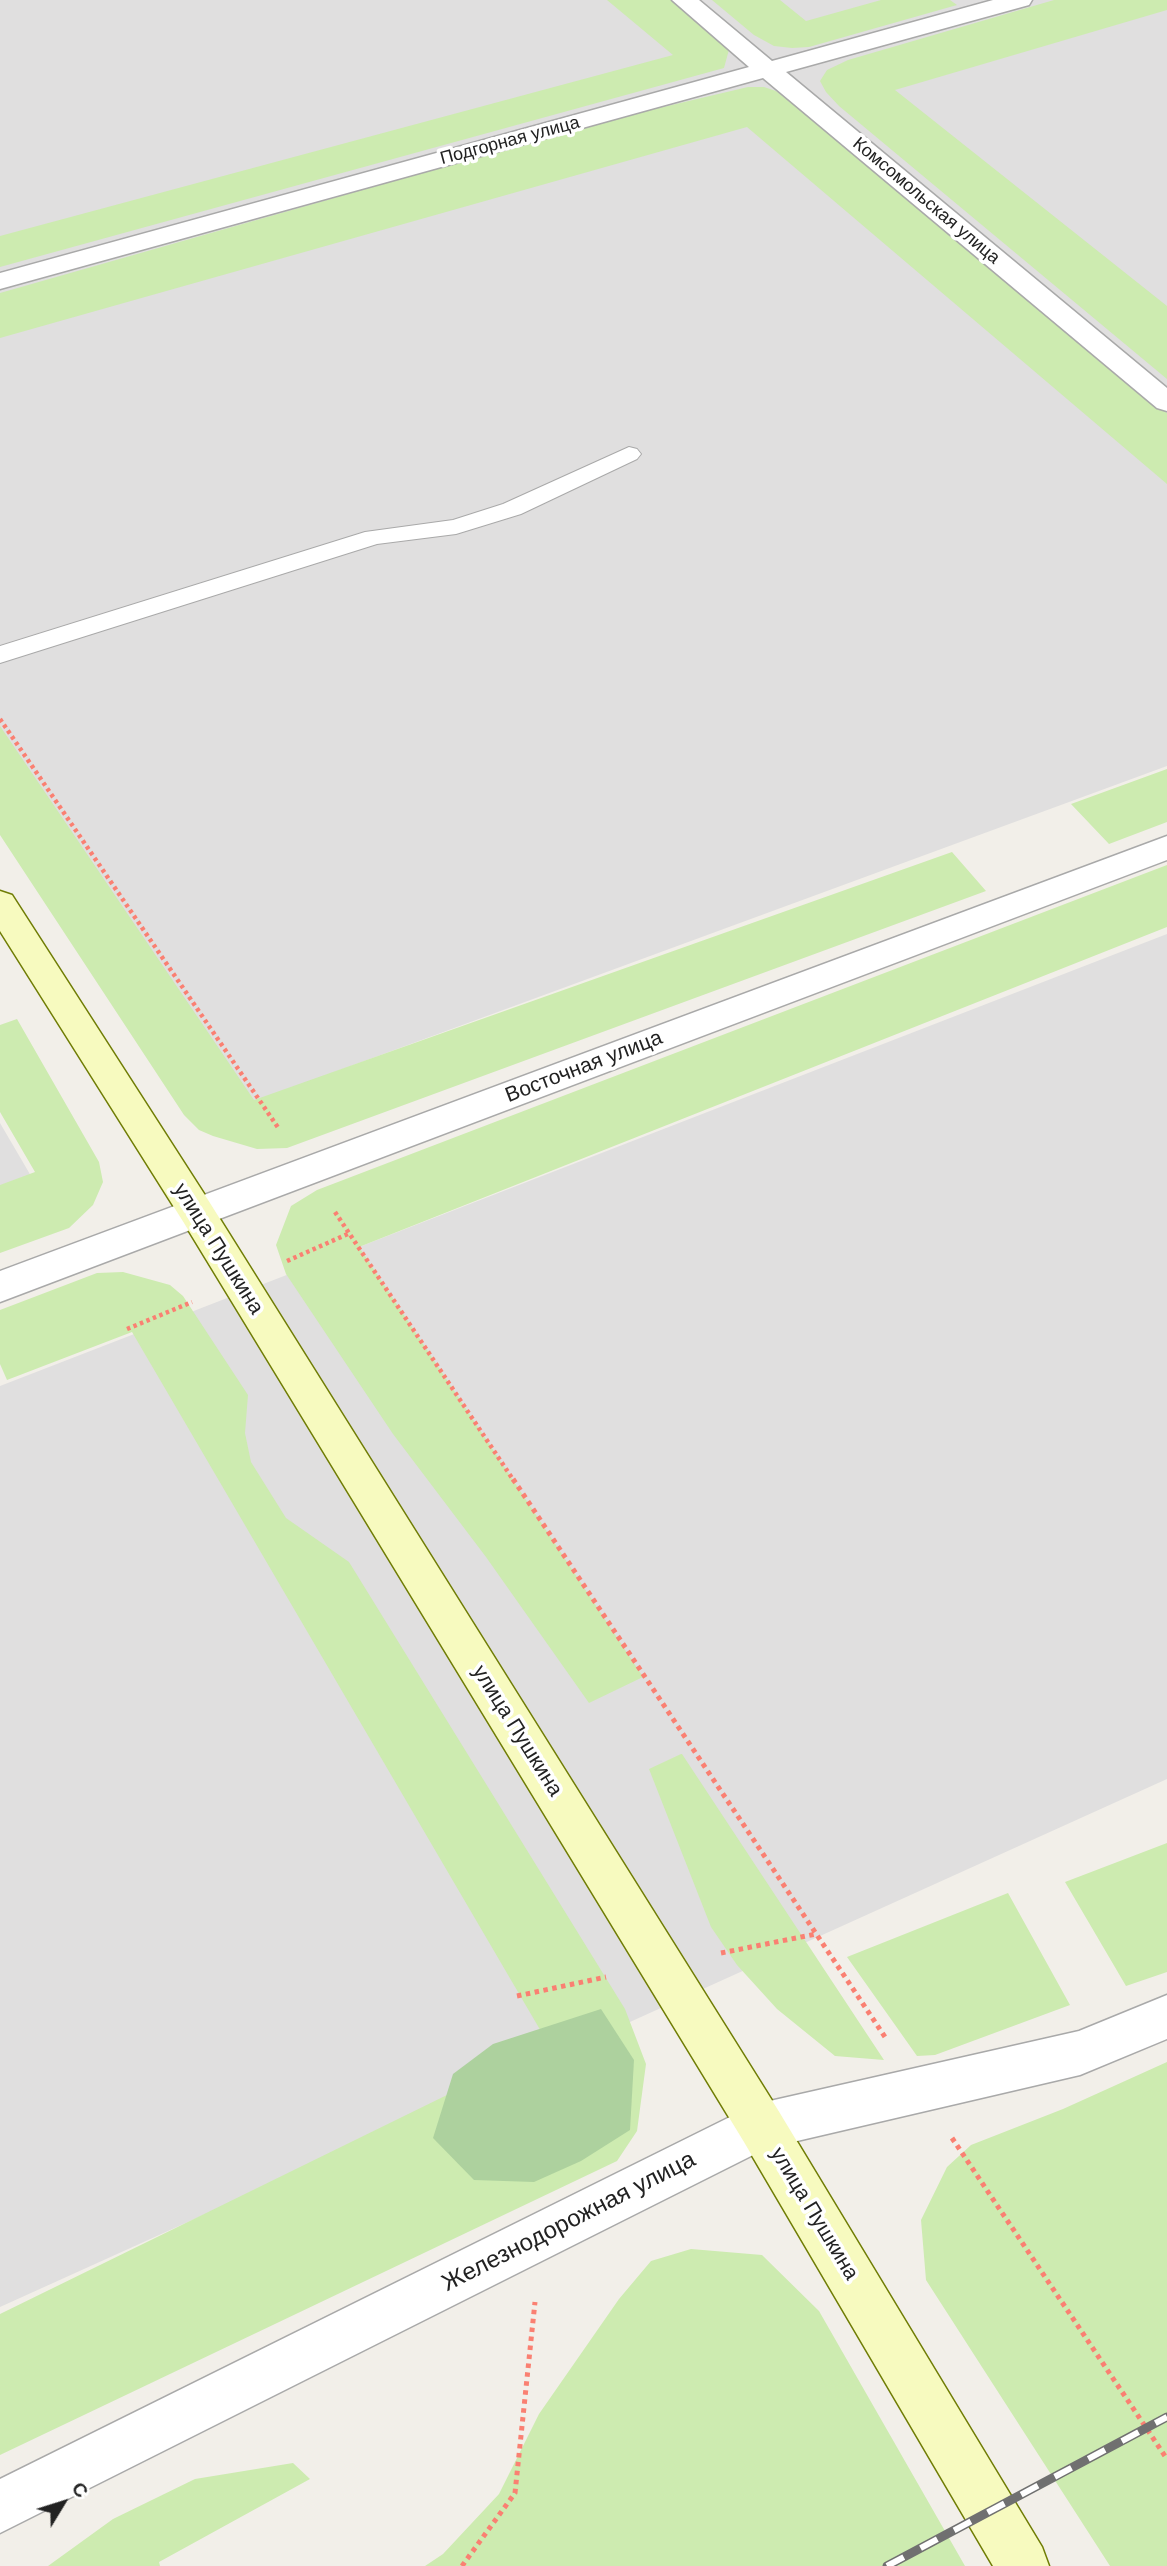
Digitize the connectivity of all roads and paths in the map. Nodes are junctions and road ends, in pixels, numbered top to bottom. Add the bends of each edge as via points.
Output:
1 (684, 0) edge
2 (1020, 0) edge
3 (768, 69) junction
4 (0, 281) edge
5 (1167, 402) edge
6 (629, 454) dead end
7 (0, 655) edge
8 (0, 719) edge
9 (1167, 847) edge
10 (0, 903) edge
11 (307, 1171) junction
12 (197, 1213) junction
13 (0, 1287) edge
14 (1167, 2017) edge
15 (920, 2089) junction
16 (761, 2126) junction
17 (542, 2235) junction
18 (1167, 2459) edge
19 (0, 2507) edge
20 (462, 2566) edge
21 (1023, 2566) edge

1 - 3 street, Комсомольская улица
2 - 3 street, Подгорная улица
3 - 4 street, Подгорная улица
3 - 5 street, Комсомольская улица
6 - 7 lane via 512,509 456,527 374,537
8 - 11 path
9 - 11 street, Восточная улица
10 - 12 main road, улица Пушкина
11 - 12 street, Восточная улица
11 - 15 path
12 - 13 street, Восточная улица
12 - 16 main road, улица Пушкина
14 - 15 street, Железнодорожная улица via 1080,2053
15 - 16 street, Железнодорожная улица
15 - 18 path
16 - 17 street, Железнодорожная улица
16 - 21 main road, улица Пушкина
17 - 19 street, Железнодорожная улица
17 - 20 path via 515,2493

